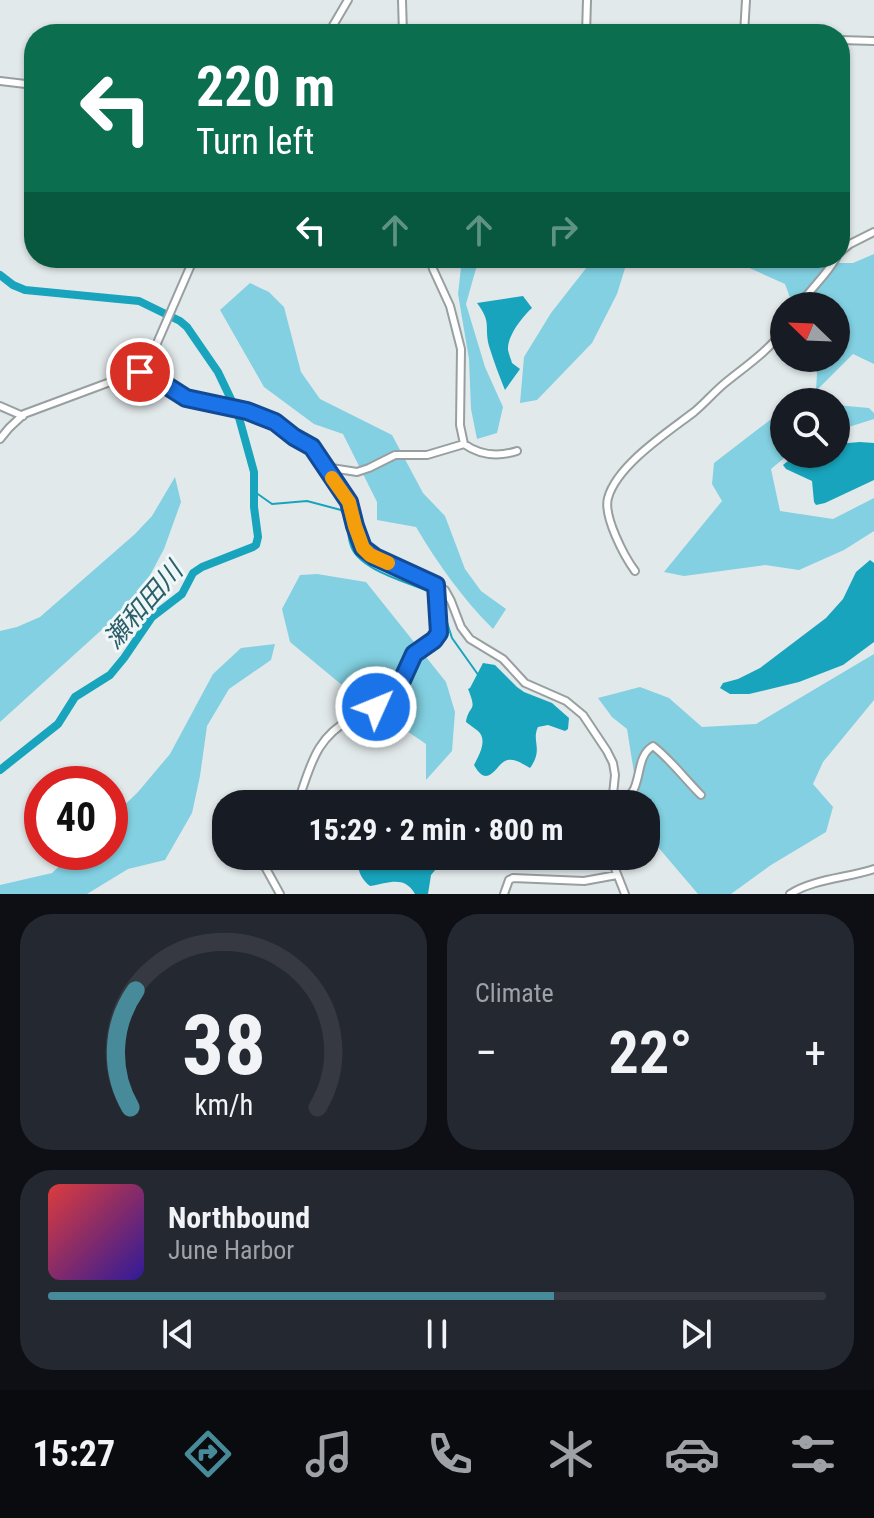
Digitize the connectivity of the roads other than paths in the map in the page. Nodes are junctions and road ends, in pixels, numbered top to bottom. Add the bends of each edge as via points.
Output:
1 (348, 0) edge
2 (402, 0) edge
3 (587, 0) edge
4 (746, 0) edge
5 (334, 24) edge
6 (401, 24) edge
7 (586, 24) edge
8 (745, 24) edge
9 (850, 40) edge
10 (874, 41) edge
11 (0, 81) edge
12 (24, 84) edge
13 (874, 232) edge
14 (850, 244) edge
15 (190, 268) edge
16 (433, 268) edge
17 (830, 268) edge
18 (808, 292) edge
19 (770, 346) edge
20 (144, 373) junction
21 (0, 406) edge
22 (23, 416) junction
23 (0, 439) edge
24 (464, 444) junction
25 (517, 451) dead end
26 (325, 467) junction
27 (635, 571) dead end
28 (436, 585) junction
29 (302, 790) edge
30 (614, 790) edge
31 (633, 790) edge
32 (701, 795) dead end
33 (874, 869) edge
34 (267, 870) edge
35 (615, 870) edge
36 (617, 875) junction
37 (280, 894) edge
38 (504, 894) edge
39 (625, 894) edge
40 (790, 894) edge

1 - 5 street
2 - 6 street
3 - 7 street
4 - 8 street
9 - 10 street
11 - 12 street
13 - 14 street
15 - 20 street
16 - 24 street via 461,349
17 - 18 street
19 - 27 street via 642,452 613,488 609,516
20 - 22 street
20 - 26 street via 186,398 275,422 314,449
21 - 22 street
22 - 23 street
24 - 25 street via 485,454
24 - 26 street via 427,455 391,456 357,472
26 - 28 street via 349,502 365,550
28 - 29 street via 436,638 414,654 392,696 324,740
28 - 30 street via 447,592 470,639 503,659 525,683 580,712 613,763
31 - 32 street via 644,755 653,746
33 - 40 street
34 - 37 street
35 - 36 street
36 - 38 street via 584,881 513,878
36 - 39 street

